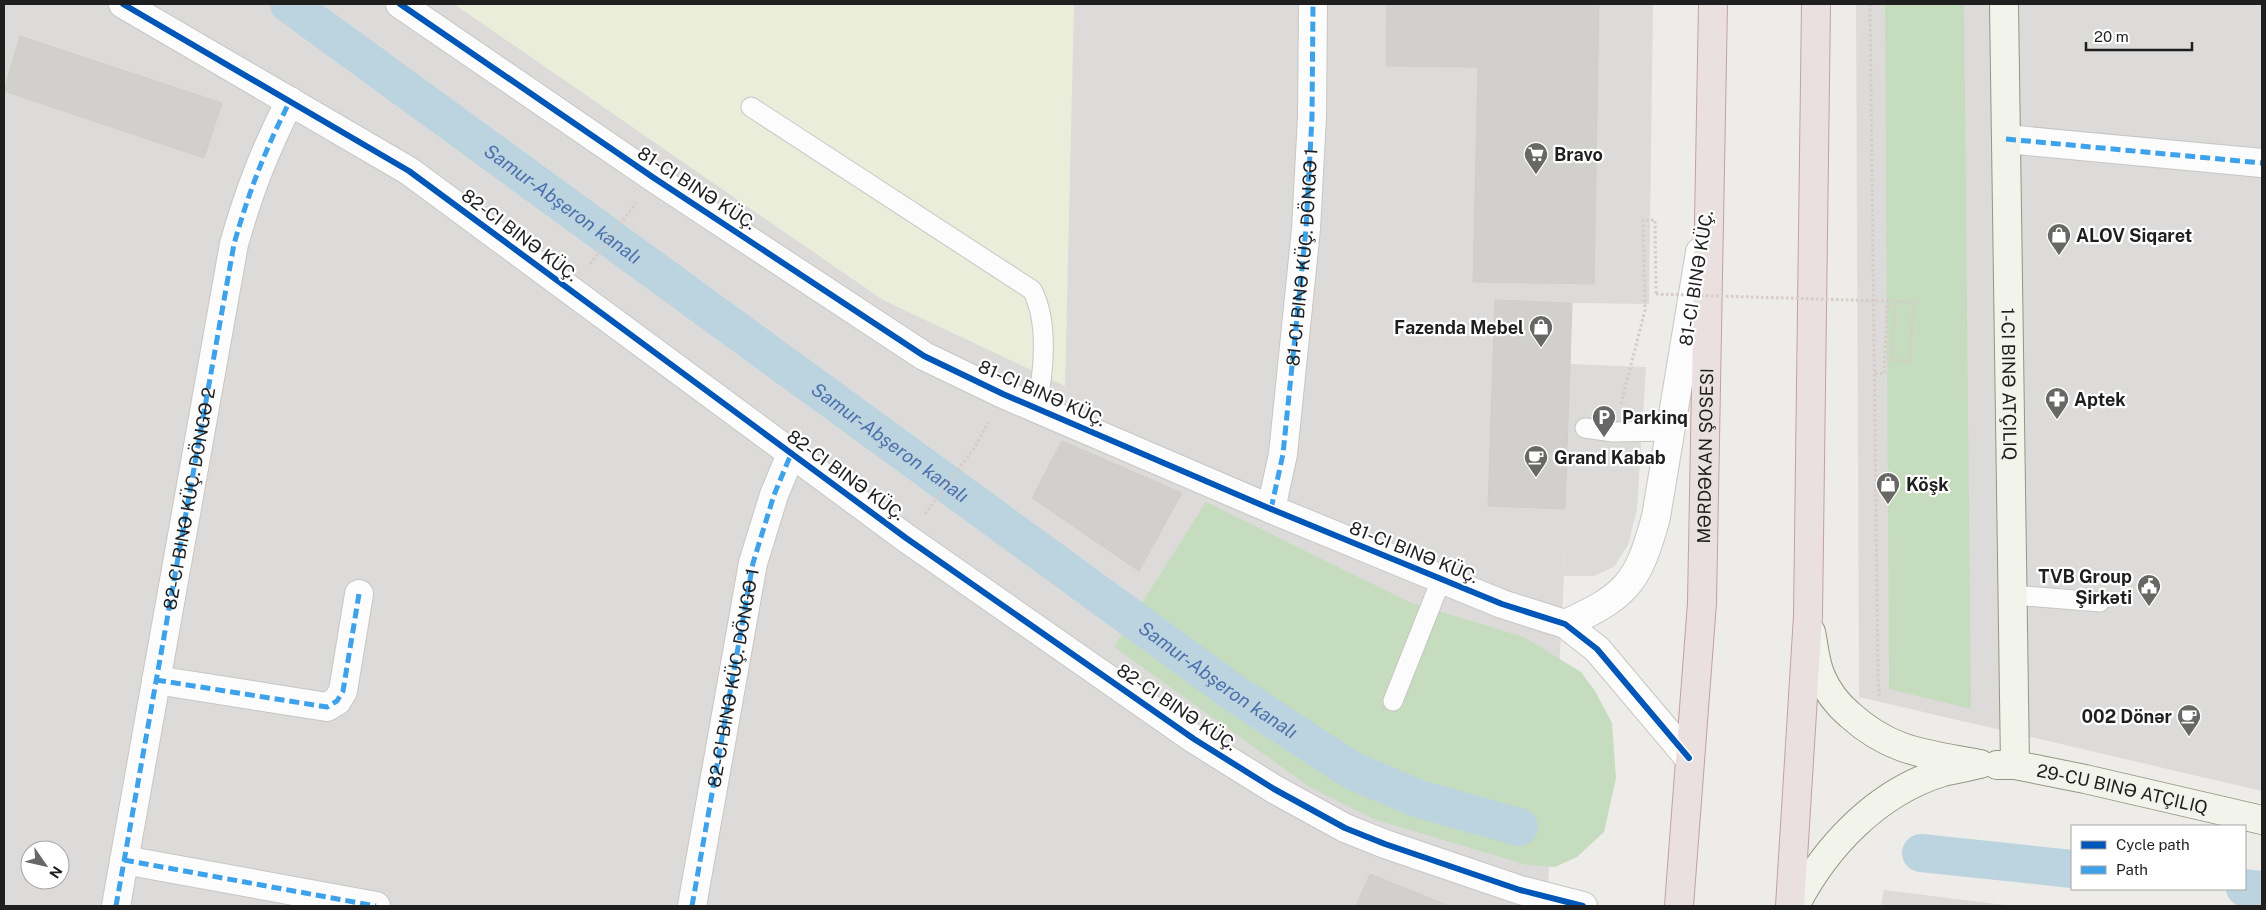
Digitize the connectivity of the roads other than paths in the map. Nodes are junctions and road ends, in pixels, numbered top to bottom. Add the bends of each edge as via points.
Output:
1 (123, 4) edge
2 (400, 4) edge
3 (1313, 4) edge
4 (1713, 4) edge
5 (1816, 4) edge
6 (2004, 4) edge
7 (290, 100) junction
8 (751, 107) dead end
9 (2006, 139) junction
10 (2262, 163) edge
11 (1711, 187) junction
12 (1036, 408) junction
13 (1585, 428) dead end
14 (1670, 431) junction
15 (791, 454) junction
16 (1271, 509) junction
17 (1441, 580) junction
18 (359, 594) dead end
19 (2012, 594) junction
20 (2100, 602) dead end
21 (1808, 616) junction
22 (1565, 624) junction
23 (156, 680) junction
24 (1393, 701) dead end
25 (1689, 758) junction
26 (1980, 764) junction
27 (2015, 765) junction
28 (2262, 820) edge
29 (124, 860) junction
30 (116, 906) edge
31 (376, 906) edge
32 (692, 906) edge
33 (1583, 906) edge
34 (1679, 906) edge
35 (1790, 906) edge
36 (1795, 906) edge

1 - 7 street, 82-CI BINƏ KÜÇ.
2 - 12 street, 81-CI BINƏ KÜÇ. via 654,178 924,356
3 - 16 street, 81-CI BINƏ KÜÇ. DÖNGƏ 1 via 1312,118 1306,229 1283,454
4 - 11 highway, MƏRDƏKAN ŞOSESI
5 - 21 highway
6 - 9 street
7 - 15 street, 82-CI BINƏ KÜÇ. via 409,171
7 - 23 street, 82-CI BINƏ KÜÇ. DÖNGƏ 2 via 248,192 234,244
8 - 12 lane via 1032,290 1040,304 1044,376
9 - 10 street
9 - 19 street
11 - 14 street, 81-CI BINƏ KÜÇ.
11 - 25 highway, MƏRDƏKAN ŞOSESI via 1702,603
12 - 16 street, 81-CI BINƏ KÜÇ.
13 - 14 lane via 1613,432
14 - 22 street, 81-CI BINƏ KÜÇ. via 1656,517 1647,552 1634,578 1615,598
15 - 32 street, 82-CI BINƏ KÜÇ. DÖNGƏ 1 via 774,495 753,563
15 - 33 street, 82-CI BINƏ KÜÇ. via 1194,739 1312,811 1385,844 1520,890
16 - 17 street, 81-CI BINƏ KÜÇ.
17 - 22 street, 81-CI BINƏ KÜÇ.
17 - 24 lane
18 - 23 street via 343,691 337,702 327,707
19 - 20 lane
19 - 27 street
21 - 26 street via 1820,675 1833,700 1857,721 1886,742 1912,751
21 - 35 highway
22 - 25 street, 81-CI BINƏ KÜÇ. via 1597,650
23 - 29 street, 82-CI BINƏ KÜÇ. DÖNGƏ 2
25 - 34 highway, MƏRDƏKAN ŞOSESI
26 - 27 street
26 - 36 street via 1942,772 1907,787 1861,818 1824,859
27 - 28 street
29 - 30 street, 82-CI BINƏ KÜÇ. DÖNGƏ 2
29 - 31 street

